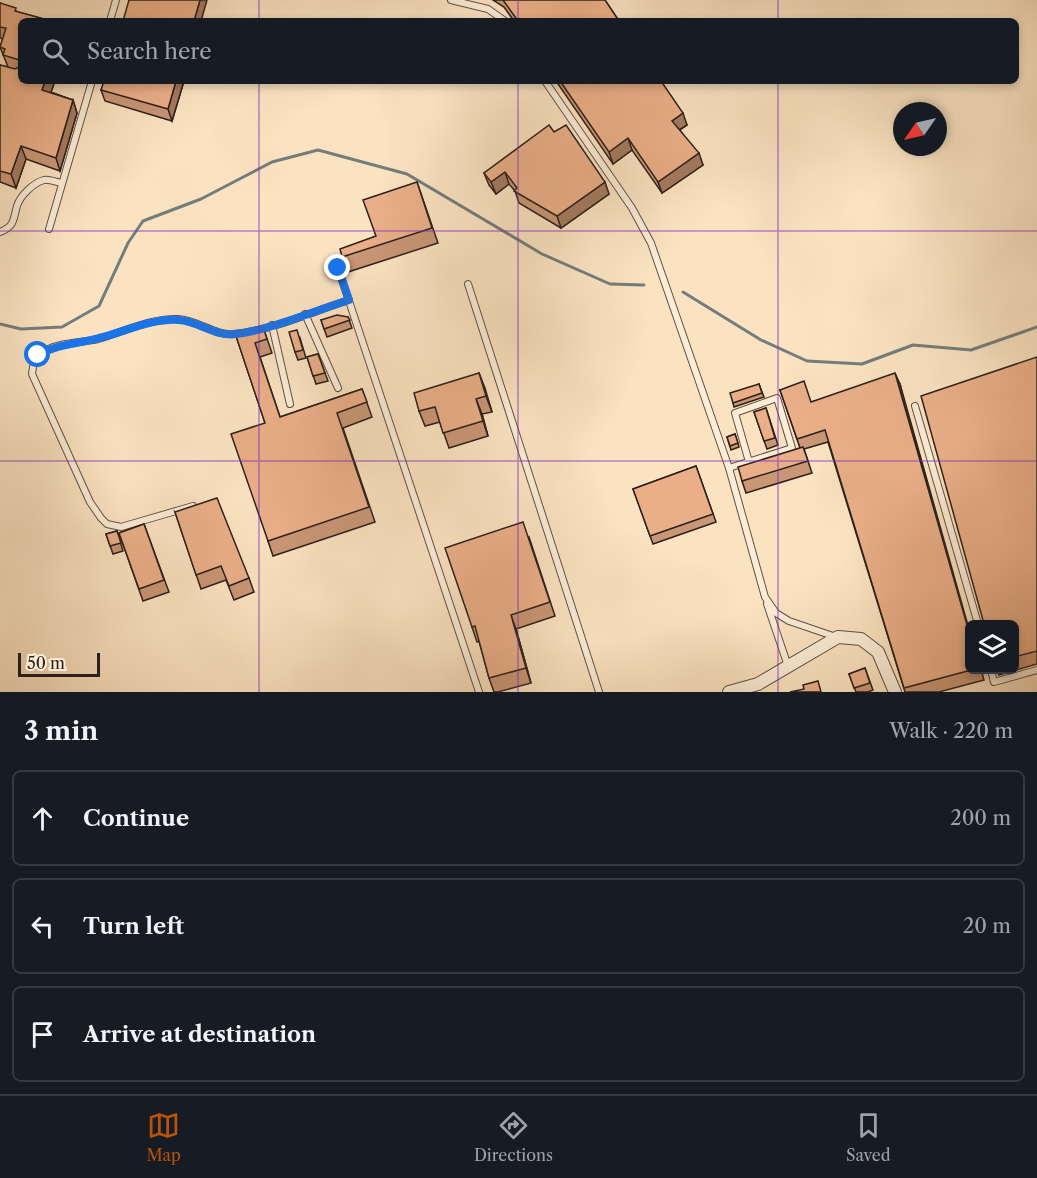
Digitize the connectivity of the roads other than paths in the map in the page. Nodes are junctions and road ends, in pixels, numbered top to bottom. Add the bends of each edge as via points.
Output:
1 (116, 0) edge
2 (455, 0) edge
3 (111, 18) edge
4 (501, 18) edge
5 (91, 84) edge
6 (547, 84) edge
7 (62, 183) junction
8 (49, 229) dead end
9 (0, 232) edge
10 (338, 268) dead end
11 (468, 284) dead end
12 (349, 300) junction
13 (306, 314) junction
14 (272, 325) junction
15 (338, 388) dead end
16 (290, 404) dead end
17 (915, 406) dead end
18 (749, 462) junction
19 (729, 468) junction
20 (193, 506) edge
21 (765, 597) junction
22 (977, 620) edge
23 (838, 637) junction
24 (788, 666) junction
25 (1037, 670) edge
26 (992, 674) edge
27 (479, 692) edge
28 (599, 692) edge
29 (729, 692) edge
30 (895, 692) edge

1 - 3 lane
2 - 4 lane via 488,9
5 - 7 lane
6 - 19 lane via 632,208 651,243
7 - 8 lane
7 - 9 lane via 45,179 34,184 17,204 15,220
10 - 12 lane
11 - 28 lane
12 - 13 lane
12 - 27 lane
13 - 14 lane
13 - 15 lane
14 - 16 lane
14 - 20 lane via 225,334 194,322 160,321 46,350 33,365 32,374 90,502 107,524 121,527
17 - 22 lane
18 - 18 lane via 792,448 777,398 735,413
18 - 19 lane
19 - 21 lane
21 - 23 lane via 776,613 789,621
21 - 24 lane
23 - 24 street
23 - 30 street via 861,639 878,652
24 - 29 street via 758,684
25 - 26 lane via 994,682

